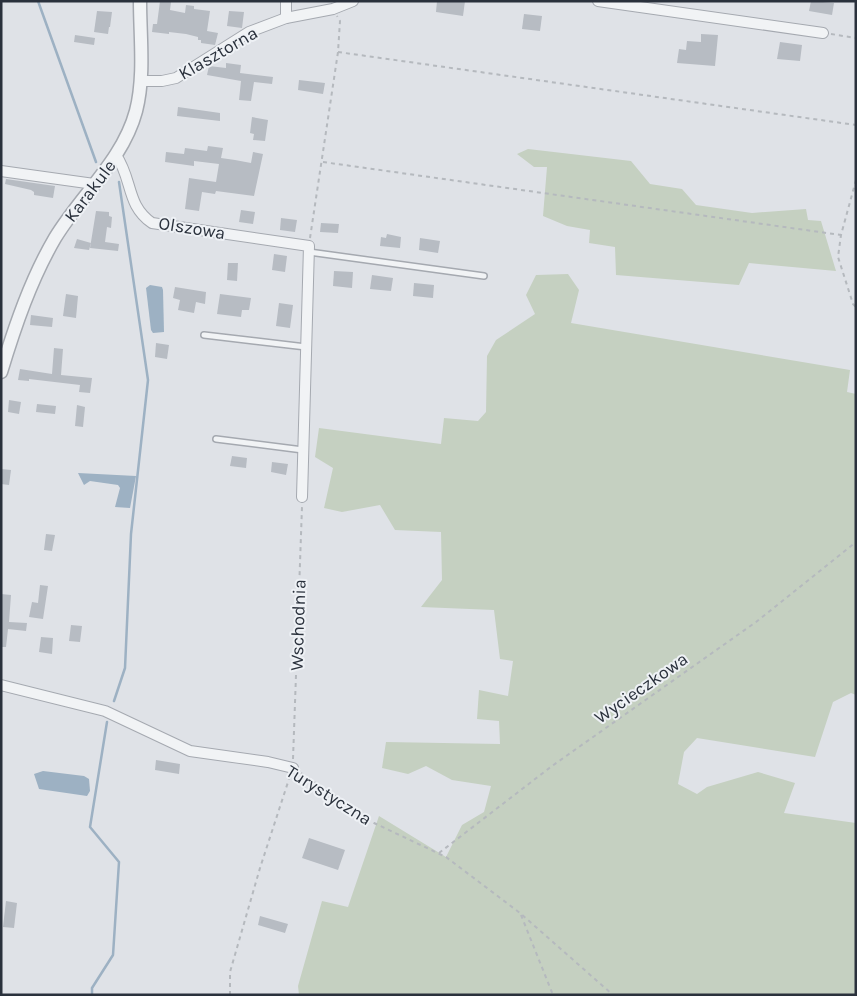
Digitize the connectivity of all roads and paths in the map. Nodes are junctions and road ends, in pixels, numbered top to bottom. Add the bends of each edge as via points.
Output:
1 (140, 1) edge
2 (286, 1) edge
3 (352, 1) edge
4 (598, 1) edge
5 (333, 9) junction
6 (286, 18) junction
7 (823, 33) joint
8 (856, 38) edge
9 (338, 52) junction
10 (140, 81) junction
11 (856, 125) edge
12 (116, 155) junction
13 (322, 162) junction
14 (1, 171) edge
15 (856, 180) edge
16 (94, 184) junction
17 (841, 235) junction
18 (309, 249) junction
19 (484, 276) dead end
20 (856, 307) edge
21 (204, 335) dead end
22 (307, 347) junction
23 (2, 368) edge
24 (216, 439) dead end
25 (303, 450) junction
26 (302, 496) joint
27 (856, 542) edge
28 (1, 685) edge
29 (293, 768) junction
30 (439, 853) junction
31 (520, 913) junction
32 (230, 995) edge
33 (553, 995) edge
34 (613, 995) edge

1 - 10 street, Karakule
2 - 6 street
3 - 5 street, Klasztorna
4 - 7 street
5 - 6 street, Klasztorna
5 - 9 path via 340,21
6 - 10 street, Klasztorna via 249,32 176,78
7 - 8 path
9 - 11 path
9 - 13 path
10 - 12 street, Karakule via 136,110
12 - 16 street, Karakule
12 - 18 street, Olszowa via 123,166 135,205 152,223
13 - 17 path
13 - 18 path
14 - 16 street
15 - 17 path
16 - 23 street, Karakule via 40,266
17 - 20 path via 838,257
18 - 19 lane
18 - 22 street
21 - 22 lane
22 - 25 street
24 - 25 lane
25 - 26 street
26 - 29 path, Wschodnia
27 - 30 path, Wycieczkowa via 756,622 552,766
28 - 29 street, Turystyczna via 105,711 190,751
29 - 30 path, Turystyczna via 374,823
29 - 32 path, Wschodnia via 230,972
30 - 31 path, Turystyczna
31 - 33 path
31 - 34 path, Turystyczna

